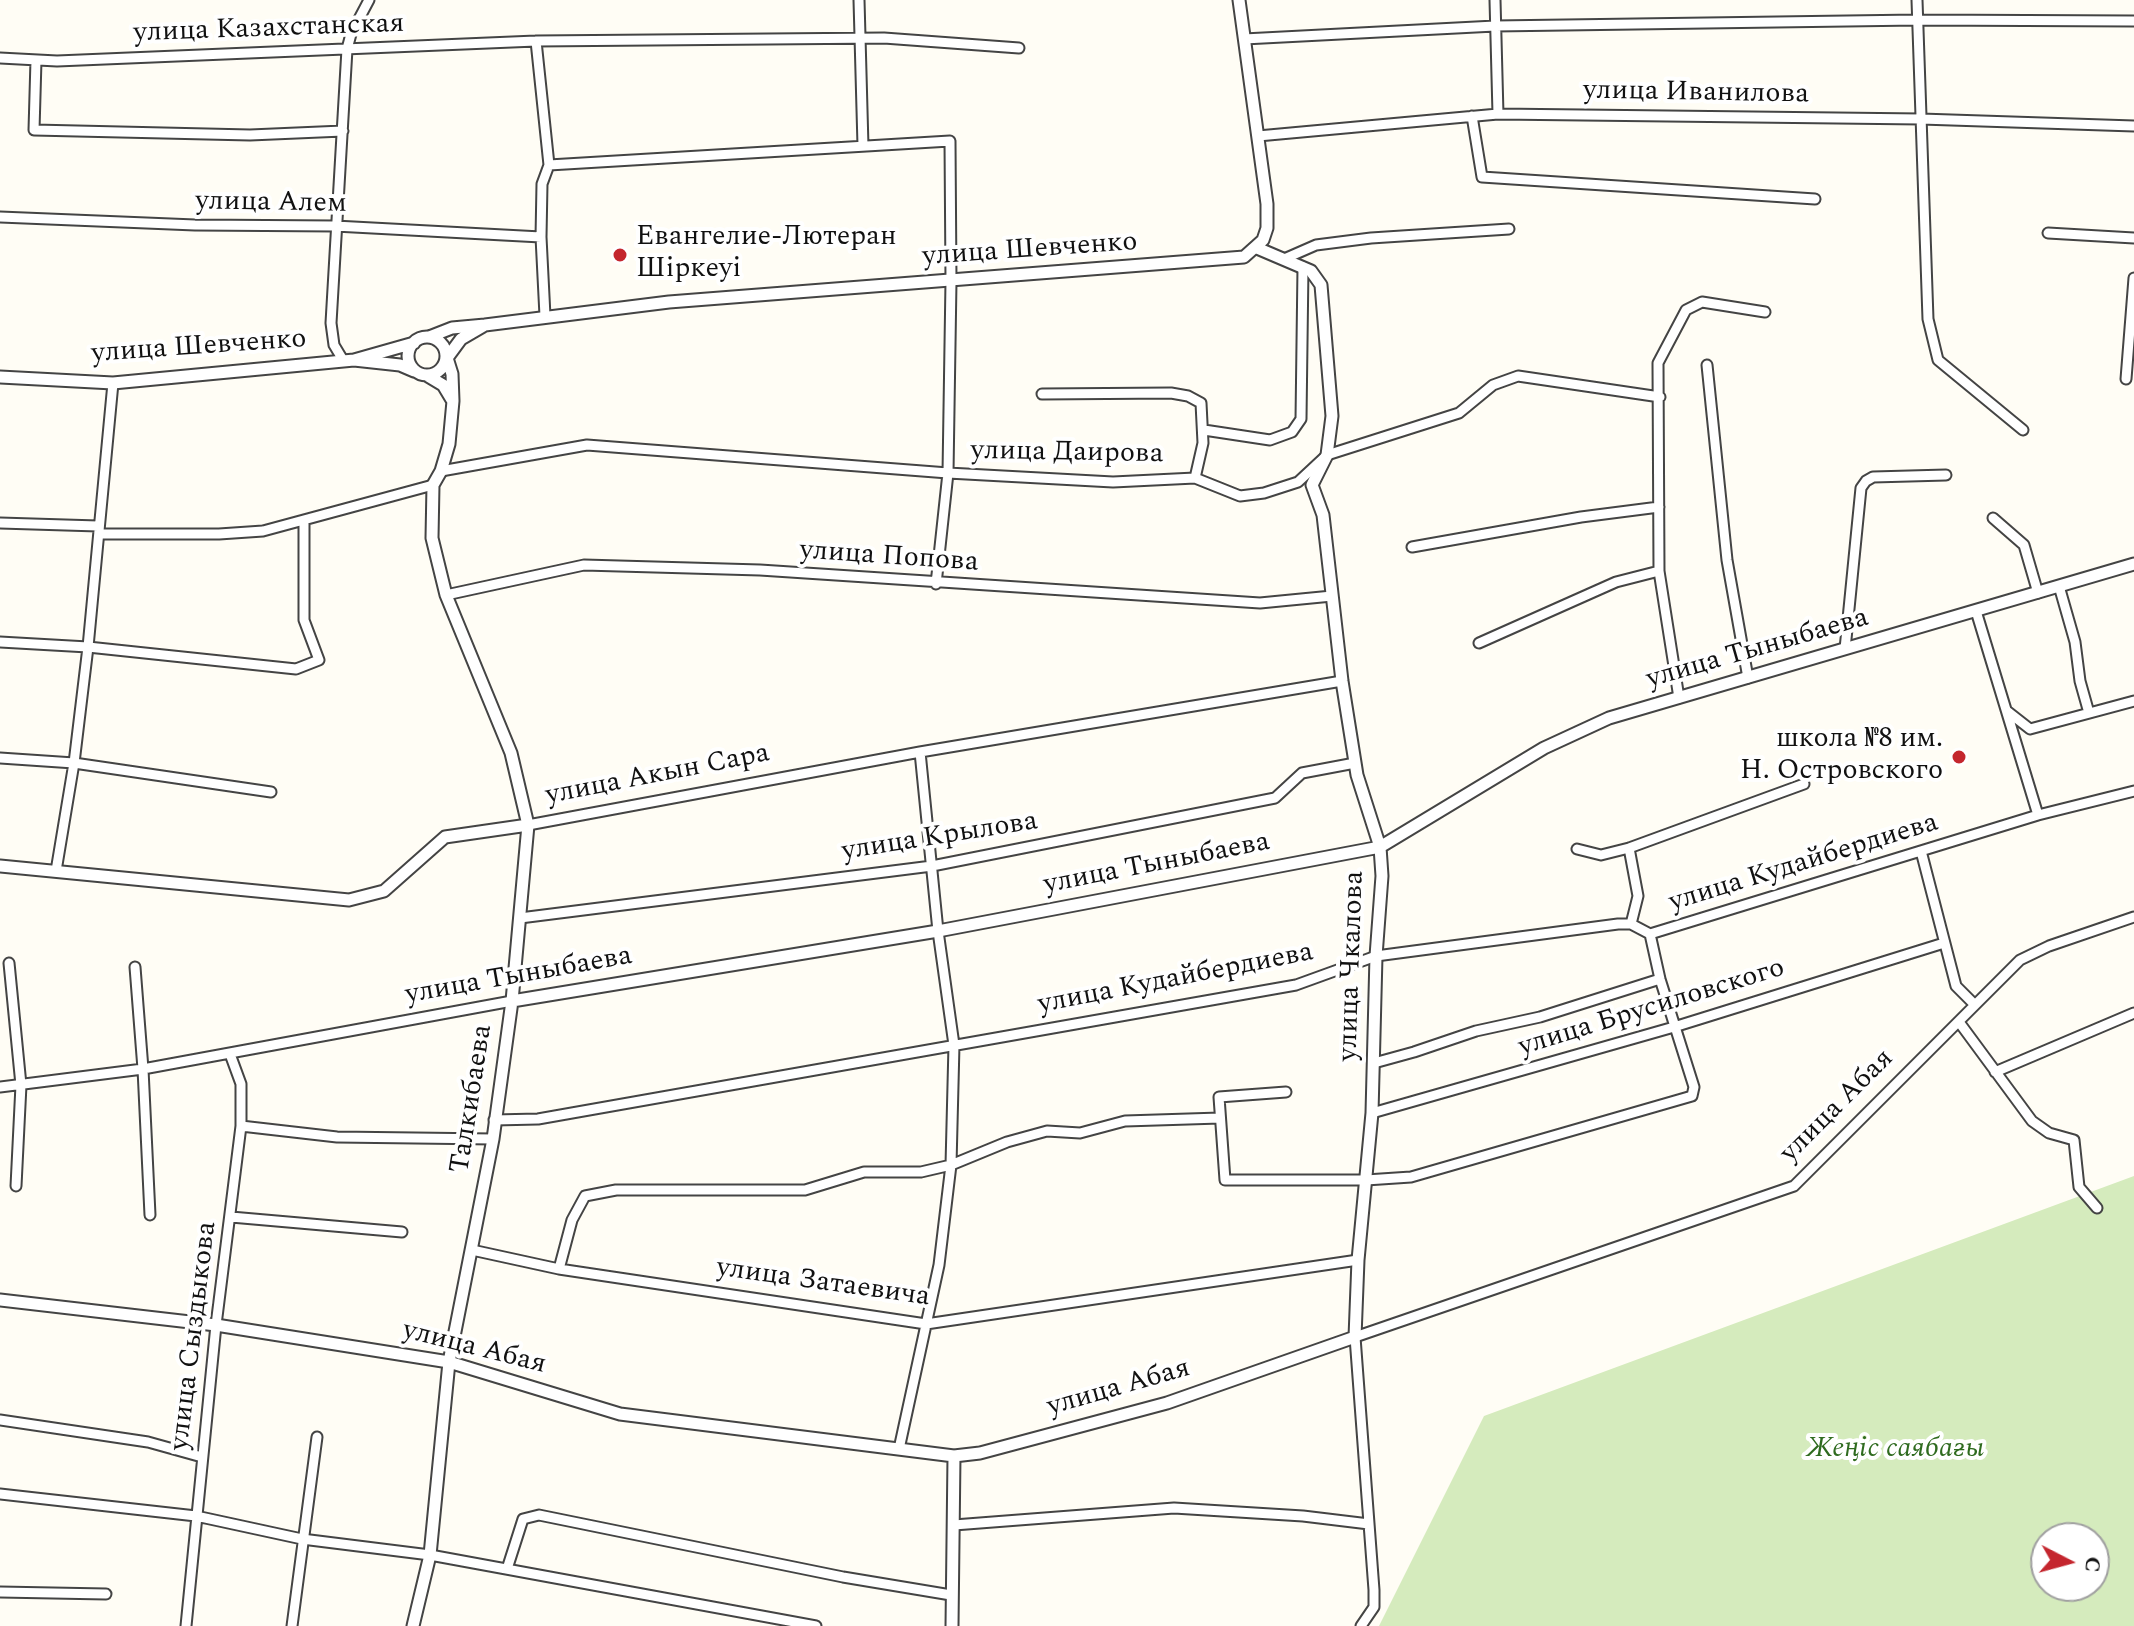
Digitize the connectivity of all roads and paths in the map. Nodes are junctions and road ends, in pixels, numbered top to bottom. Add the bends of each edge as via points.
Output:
1 (369, 0) edge
2 (859, 0) edge
3 (1239, 0) edge
4 (1495, 0) edge
5 (1917, 0) edge
6 (1917, 20) junction
7 (2134, 21) edge
8 (1495, 26) junction
9 (860, 39) junction
10 (1244, 39) junction
11 (536, 41) junction
12 (1019, 48) dead end
13 (347, 49) junction
14 (0, 58) edge
15 (36, 60) junction
16 (1498, 114) junction
17 (1472, 116) junction
18 (1921, 119) junction
19 (2134, 126) edge
20 (343, 131) junction
21 (1258, 136) junction
22 (863, 146) junction
23 (549, 165) junction
24 (1815, 199) dead end
25 (0, 217) edge
26 (335, 226) junction
27 (1509, 229) dead end
28 (2048, 233) dead end
29 (541, 237) junction
30 (2134, 238) edge
31 (1257, 248) junction
32 (1284, 259) junction
33 (1303, 267) junction
34 (2134, 278) edge
35 (951, 281) junction
36 (1765, 312) dead end
37 (545, 316) junction
38 (485, 325) junction
39 (429, 337) junction
40 (414, 343) junction
41 (447, 358) junction
42 (348, 360) junction
43 (1707, 365) dead end
44 (414, 371) junction
45 (428, 376) junction
46 (0, 377) edge
47 (2126, 379) dead end
48 (113, 383) junction
49 (1042, 394) dead end
50 (1660, 397) junction
51 (453, 401) junction
52 (1204, 430) junction
53 (2023, 430) dead end
54 (1327, 455) junction
55 (441, 471) junction
56 (948, 473) junction
57 (1946, 475) dead end
58 (1195, 478) junction
59 (433, 485) junction
60 (1659, 507) junction
61 (1993, 518) dead end
62 (304, 520) junction
63 (0, 523) edge
64 (98, 530) junction
65 (1412, 547) dead end
66 (2134, 564) edge
67 (1659, 571) junction
68 (936, 584) junction
69 (2059, 586) junction
70 (2038, 593) junction
71 (446, 595) junction
72 (1332, 596) junction
73 (1976, 611) junction
74 (0, 642) edge
75 (1479, 643) dead end
76 (88, 647) junction
77 (1845, 649) junction
78 (1748, 678) junction
79 (1342, 681) junction
80 (1679, 698) junction
81 (2134, 701) edge
82 (2005, 710) junction
83 (2089, 713) junction
84 (920, 752) junction
85 (0, 758) edge
86 (74, 763) junction
87 (1355, 763) junction
88 (1804, 784) dead end
89 (2134, 791) edge
90 (271, 792) dead end
91 (2038, 815) junction
92 (528, 825) junction
93 (1380, 847) junction
94 (1629, 848) junction
95 (1577, 849) dead end
96 (1921, 851) junction
97 (0, 866) edge
98 (932, 866) junction
99 (56, 871) junction
100 (2134, 917) edge
101 (520, 918) junction
102 (1631, 924) junction
103 (938, 931) junction
104 (1650, 934) junction
105 (1944, 943) junction
106 (1376, 956) junction
107 (9, 963) dead end
108 (135, 967) dead end
109 (1660, 979) junction
110 (512, 1001) junction
111 (1975, 1005) junction
112 (2134, 1013) edge
113 (1959, 1022) junction
114 (1674, 1027) junction
115 (954, 1045) junction
116 (230, 1054) junction
117 (1374, 1063) junction
118 (143, 1069) junction
119 (1995, 1072) junction
120 (21, 1085) junction
121 (0, 1087) edge
122 (1286, 1092) dead end
123 (1372, 1113) junction
124 (1220, 1118) junction
125 (494, 1120) junction
126 (241, 1126) junction
127 (493, 1139) junction
128 (951, 1165) junction
129 (1366, 1180) junction
130 (16, 1186) dead end
131 (2097, 1208) dead end
132 (150, 1215) dead end
133 (231, 1217) junction
134 (402, 1232) dead end
135 (472, 1250) junction
136 (1358, 1260) junction
137 (559, 1269) junction
138 (0, 1300) edge
139 (926, 1324) junction
140 (216, 1325) junction
141 (1355, 1337) junction
142 (449, 1362) junction
143 (0, 1420) edge
144 (317, 1437) dead end
145 (899, 1449) junction
146 (954, 1456) junction
147 (202, 1457) junction
148 (0, 1494) edge
149 (196, 1516) junction
150 (1369, 1524) junction
151 (954, 1525) junction
152 (302, 1539) junction
153 (430, 1555) junction
154 (507, 1569) junction
155 (0, 1592) edge
156 (106, 1594) dead end
157 (951, 1595) junction
158 (186, 1626) edge
159 (292, 1626) edge
160 (413, 1626) edge
161 (816, 1626) edge
162 (952, 1626) edge
163 (1361, 1626) edge

1 - 13 street
2 - 9 street
3 - 10 street
4 - 8 street
5 - 6 street
6 - 7 street
6 - 8 street
6 - 18 street
8 - 10 street
8 - 16 street
9 - 11 street, улица Казахстанская
9 - 12 street, улица Казахстанская
9 - 22 street
10 - 21 street
11 - 13 street, улица Казахстанская
11 - 23 street
13 - 15 street, улица Казахстанская
13 - 20 street
14 - 15 street, улица Казахстанская
15 - 20 street via 34,130 250,135
16 - 17 street, улица Иванилова
16 - 18 street, улица Иванилова
17 - 21 street, улица Иванилова
17 - 24 street via 1482,177
18 - 19 street, улица Иванилова
18 - 53 street via 1928,319 1938,360
20 - 26 street
21 - 31 street via 1267,228
22 - 23 street
22 - 35 street via 950,141
23 - 29 street via 542,184
25 - 26 street, улица Алем
26 - 29 street, улица Алем
26 - 42 street via 331,323 334,345
27 - 32 street via 1316,245
28 - 30 street
29 - 37 street
31 - 32 street
31 - 35 street, улица Шевченко via 1244,257
32 - 33 street
33 - 52 street via 1301,419 1292,432 1270,440
33 - 54 street, улица Чкалова via 1321,285 1332,416
34 - 47 street
35 - 37 street, улица Шевченко
35 - 56 street
36 - 50 street via 1702,302 1686,310 1658,363
37 - 38 street, улица Шевченко
38 - 39 street, улица Шевченко
38 - 41 street via 461,339
39 - 40 street
39 - 41 street via 440,342
40 - 42 street
40 - 44 street via 408,360
41 - 45 street via 442,369
41 - 51 street, Талкибаева
42 - 44 street
42 - 48 street, улица Шевченко
43 - 78 street via 1727,560
44 - 45 street
45 - 51 street via 443,385
46 - 48 street, улица Шевченко
48 - 64 street
49 - 52 street via 1188,396 1201,403
50 - 54 street, улица Даирова via 1518,376 1493,385 1459,413
50 - 60 street
51 - 55 street, Талкибаева
52 - 58 street
54 - 58 street, улица Даирова via 1298,482 1264,493 1240,496
54 - 72 street, улица Чкалова via 1312,485 1323,515
55 - 56 street, улица Даирова via 587,445
55 - 59 street, Талкибаева
56 - 58 street, улица Даирова via 1113,482
56 - 68 street
57 - 77 street via 1873,477 1861,488
59 - 62 street
59 - 71 street, Талкибаева via 432,538
60 - 65 street
60 - 67 street
61 - 70 street via 2024,545
62 - 64 street via 263,531 219,534
62 - 76 street via 304,620 319,660 296,669
63 - 64 street
64 - 76 street
66 - 69 street, улица Тыныбаева
67 - 75 street via 1616,582
67 - 80 street
68 - 71 street, улица Попова via 760,570 584,565
68 - 72 street, улица Попова via 1260,603
69 - 70 street, улица Тыныбаева
69 - 83 street
70 - 73 street, улица Тыныбаева
71 - 92 street, Талкибаева via 511,753
72 - 79 street, улица Чкалова
73 - 77 street, улица Тыныбаева
73 - 82 street
74 - 76 street
76 - 86 street
77 - 78 street, улица Тыныбаева
78 - 80 street, улица Тыныбаева
79 - 84 street, улица Акын Сара
79 - 87 street, улица Чкалова
80 - 93 street, улица Тыныбаева via 1609,718 1544,748
81 - 83 street
82 - 83 street via 2030,729
82 - 91 street
84 - 92 street, улица Акын Сара
84 - 98 street
85 - 86 street
86 - 90 street
86 - 99 street
87 - 93 street, улица Чкалова
87 - 98 street, улица Крылова via 1302,773 1275,798
88 - 94 street
89 - 91 street, улица Кудайбердиева
91 - 96 street, улица Кудайбердиева
92 - 99 street, улица Акын Сара via 445,837 384,891 349,900
92 - 101 street, Талкибаева
93 - 103 street, улица Тыныбаева
93 - 106 street, улица Чкалова
94 - 95 street via 1601,855
94 - 102 street via 1638,896
96 - 104 street, улица Кудайбердиева
96 - 105 street
97 - 99 street, улица Акын Сара
98 - 101 street, улица Крылова
98 - 103 street
100 - 111 street, улица Абая via 2020,960
101 - 110 street, Талкибаева
102 - 104 street, улица Кудайбердиева
102 - 106 street, улица Кудайбердиева
103 - 110 street, улица Тыныбаева
103 - 115 street
104 - 109 street
105 - 111 street via 1956,986
105 - 114 street, улица Брусиловского
106 - 115 street, улица Кудайбердиева via 1296,985
106 - 117 street, улица Чкалова
107 - 120 street
108 - 118 street
109 - 114 street
109 - 117 street
110 - 116 street, улица Тыныбаева
110 - 125 street, Талкибаева
111 - 113 street, улица Абая
112 - 119 street
113 - 119 street
113 - 141 street, улица Абая via 1794,1186
114 - 123 street, улица Брусиловского
114 - 129 street via 1694,1087 1692,1096 1411,1177
115 - 125 street, улица Кудайбердиева via 538,1119
115 - 128 street
116 - 118 street, улица Тыныбаева
116 - 126 street, улица Сыздыкова via 241,1084
117 - 123 street, улица Чкалова
118 - 120 street, улица Тыныбаева
118 - 132 street
119 - 131 street via 2032,1121 2074,1140 2079,1187
120 - 121 street, улица Тыныбаева
120 - 130 street
122 - 124 street via 1219,1097
123 - 129 street, улица Чкалова
124 - 128 street via 1125,1121 1080,1133 1047,1131
124 - 129 street via 1225,1180
125 - 127 street, Талкибаева
126 - 127 street via 337,1137
126 - 133 street, улица Сыздыкова
127 - 135 street, Талкибаева
128 - 137 street via 921,1172 864,1172 805,1190 616,1190 585,1196 572,1220
128 - 139 street
129 - 136 street, улица Чкалова
133 - 134 street
133 - 140 street, улица Сыздыкова
135 - 137 street, улица Затаевича
135 - 142 street, Талкибаева
136 - 139 street, улица Затаевича
136 - 141 street, улица Чкалова
137 - 139 street, улица Затаевича
138 - 140 street, улица Абая
139 - 145 street
140 - 142 street, улица Абая
140 - 147 street, улица Сыздыкова
141 - 146 street, улица Абая via 1167,1403
141 - 150 street, улица Чкалова
142 - 145 street, улица Абая via 620,1414
142 - 153 street, Талкибаева
143 - 147 street via 148,1442
144 - 152 street
145 - 146 street, улица Абая
146 - 151 street
147 - 149 street, улица Сыздыкова
148 - 149 street
149 - 152 street
149 - 158 street, улица Сыздыкова
150 - 151 street via 1174,1508
150 - 163 street, улица Чкалова via 1374,1607
151 - 157 street
152 - 153 street
152 - 159 street
153 - 154 street
153 - 160 street, Талкибаева
154 - 157 street via 523,1519 539,1515
154 - 161 street
155 - 156 street
157 - 162 street

